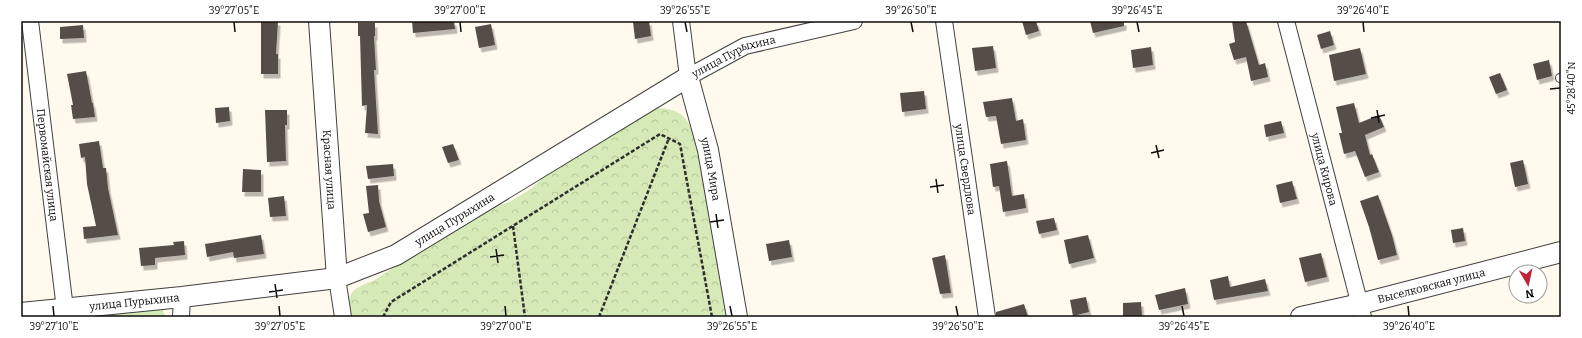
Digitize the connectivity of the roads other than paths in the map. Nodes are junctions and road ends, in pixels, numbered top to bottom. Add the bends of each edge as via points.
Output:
1 (30, 21) edge
2 (319, 21) edge
3 (682, 21) edge
4 (854, 21) edge
5 (944, 21) edge
6 (1286, 21) edge
7 (688, 77) junction
8 (1561, 252) edge
9 (337, 278) junction
10 (182, 297) junction
11 (65, 309) junction
12 (1361, 310) edge
13 (21, 313) edge
14 (181, 317) edge
15 (343, 317) edge
16 (737, 317) edge
17 (987, 317) edge
18 (1300, 317) edge

1 - 11 street, Первомайская улица
2 - 9 street, Красная улица
3 - 7 street, улица Мира
4 - 7 street, улица Пурыхина via 745,46
5 - 17 street, улица Свердлова
6 - 12 street, улица Кирова
7 - 9 street, улица Пурыхина via 396,255
7 - 16 street, улица Мира via 708,150
8 - 12 street, Выселковская улица
9 - 10 street, улица Пурыхина
9 - 15 street, Красная улица
10 - 11 street, улица Пурыхина
10 - 14 street
11 - 13 street, улица Пурыхина
12 - 18 street, Выселковская улица

